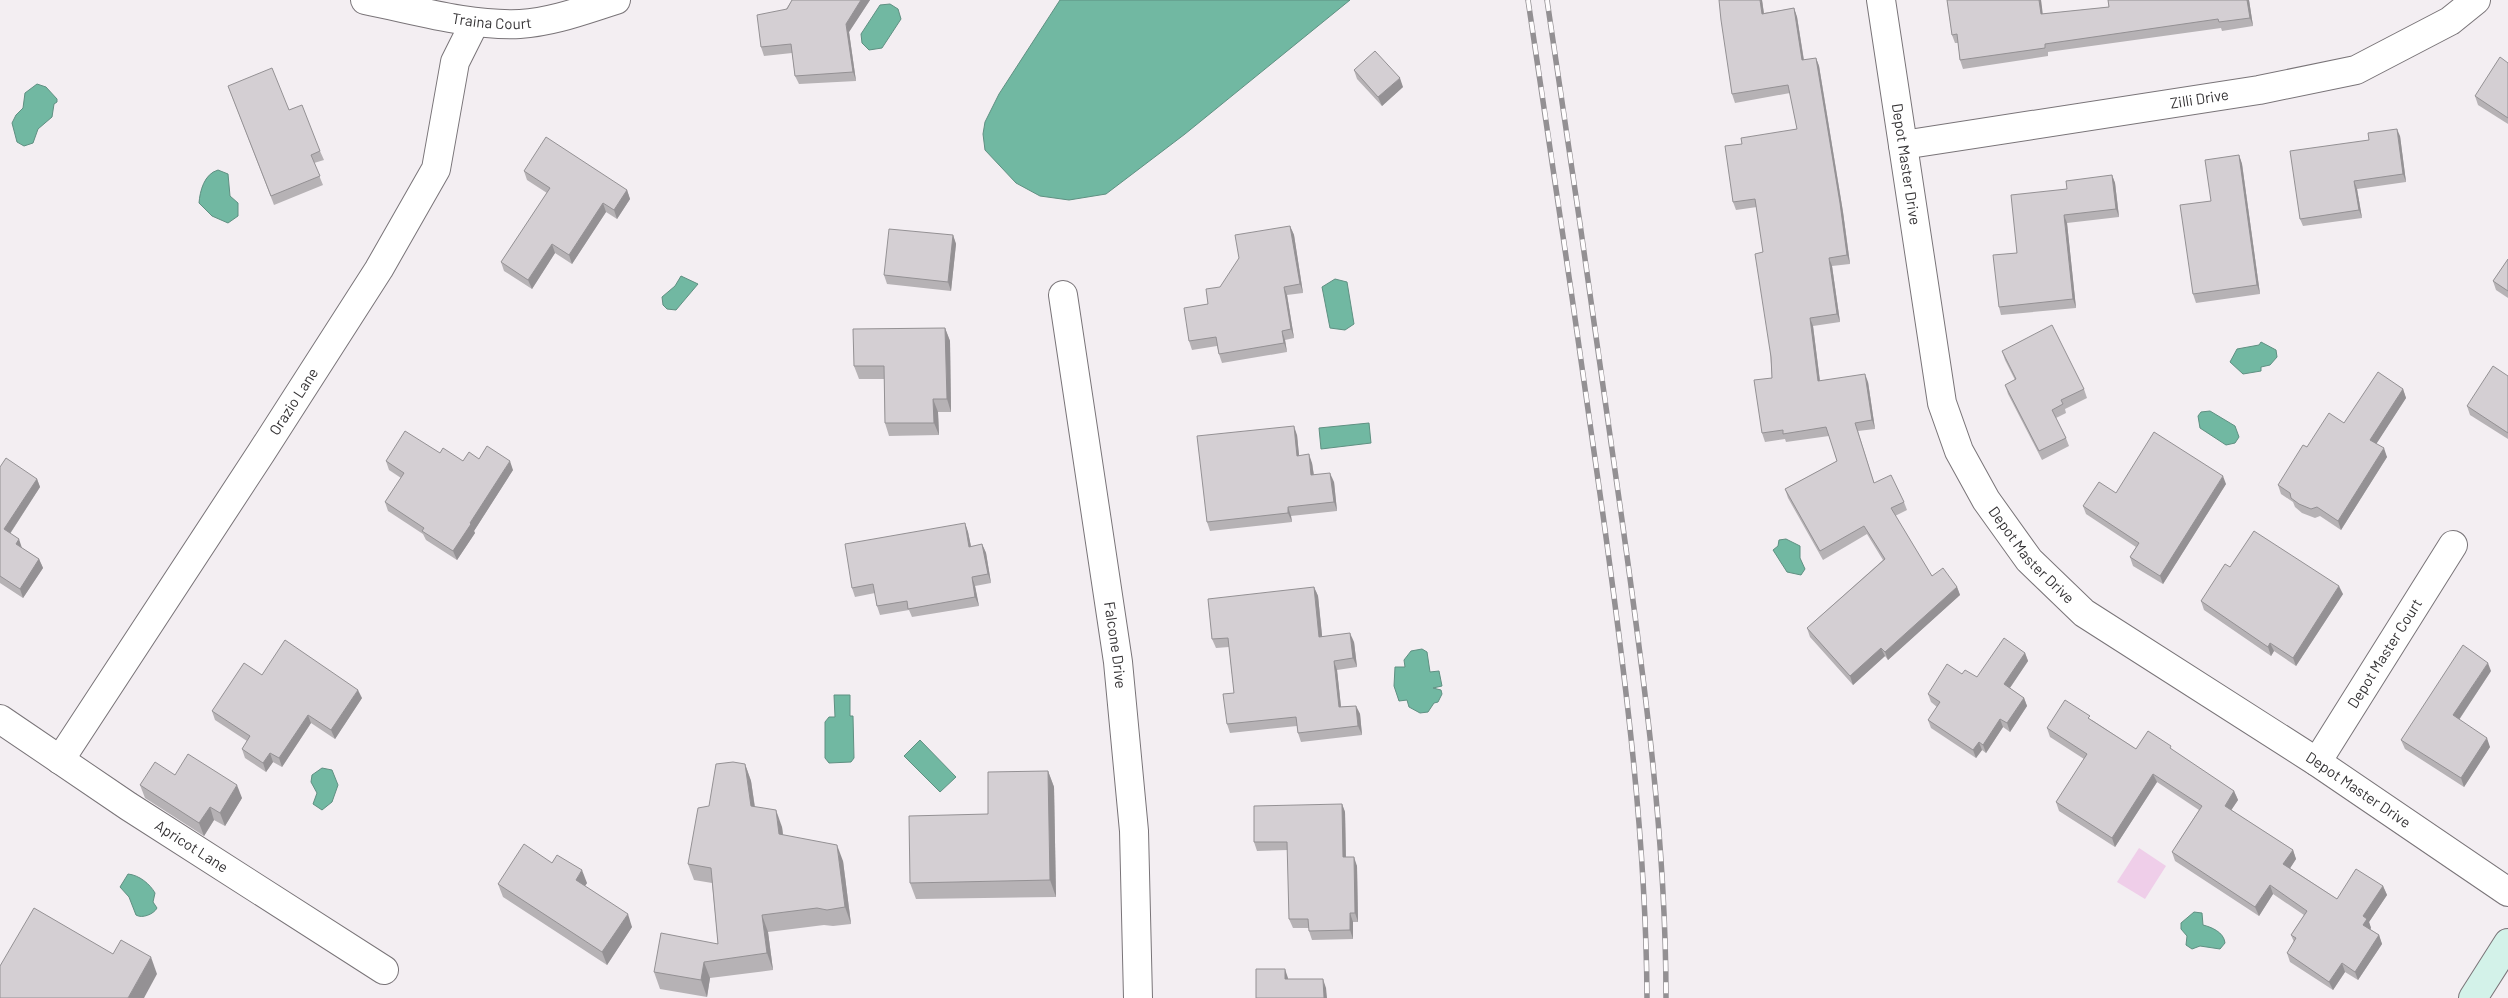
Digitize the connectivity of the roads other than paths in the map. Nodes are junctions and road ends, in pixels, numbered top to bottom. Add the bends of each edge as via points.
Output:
1 (366, 0) edge
2 (616, 0) edge
3 (1880, 0) edge
4 (2476, 0) edge
5 (475, 22) junction
6 (1903, 145) junction
7 (1063, 295) dead end
8 (2453, 545) dead end
9 (0, 719) edge
10 (60, 760) junction
11 (2316, 762) junction
12 (2508, 892) edge
13 (2508, 943) edge
14 (384, 970) dead end
15 (1138, 998) edge
16 (2473, 998) edge

1 - 5 street, Traina Court
2 - 5 street, Traina Court via 559,18 520,24
3 - 6 street, Depot Master Drive
4 - 6 street, Zilli Drive via 2450,22 2356,70 2259,90
5 - 10 street, Orazio Lane via 455,62 436,169 379,269
6 - 11 street, Depot Master Drive via 1942,403 1959,451 1986,500 2028,560 2084,613
7 - 15 street, Falcone Drive via 1118,662 1134,831
8 - 11 street, Depot Master Court
9 - 10 street, Apricot Lane
10 - 14 street, Apricot Lane
11 - 12 street, Depot Master Drive
13 - 16 street

